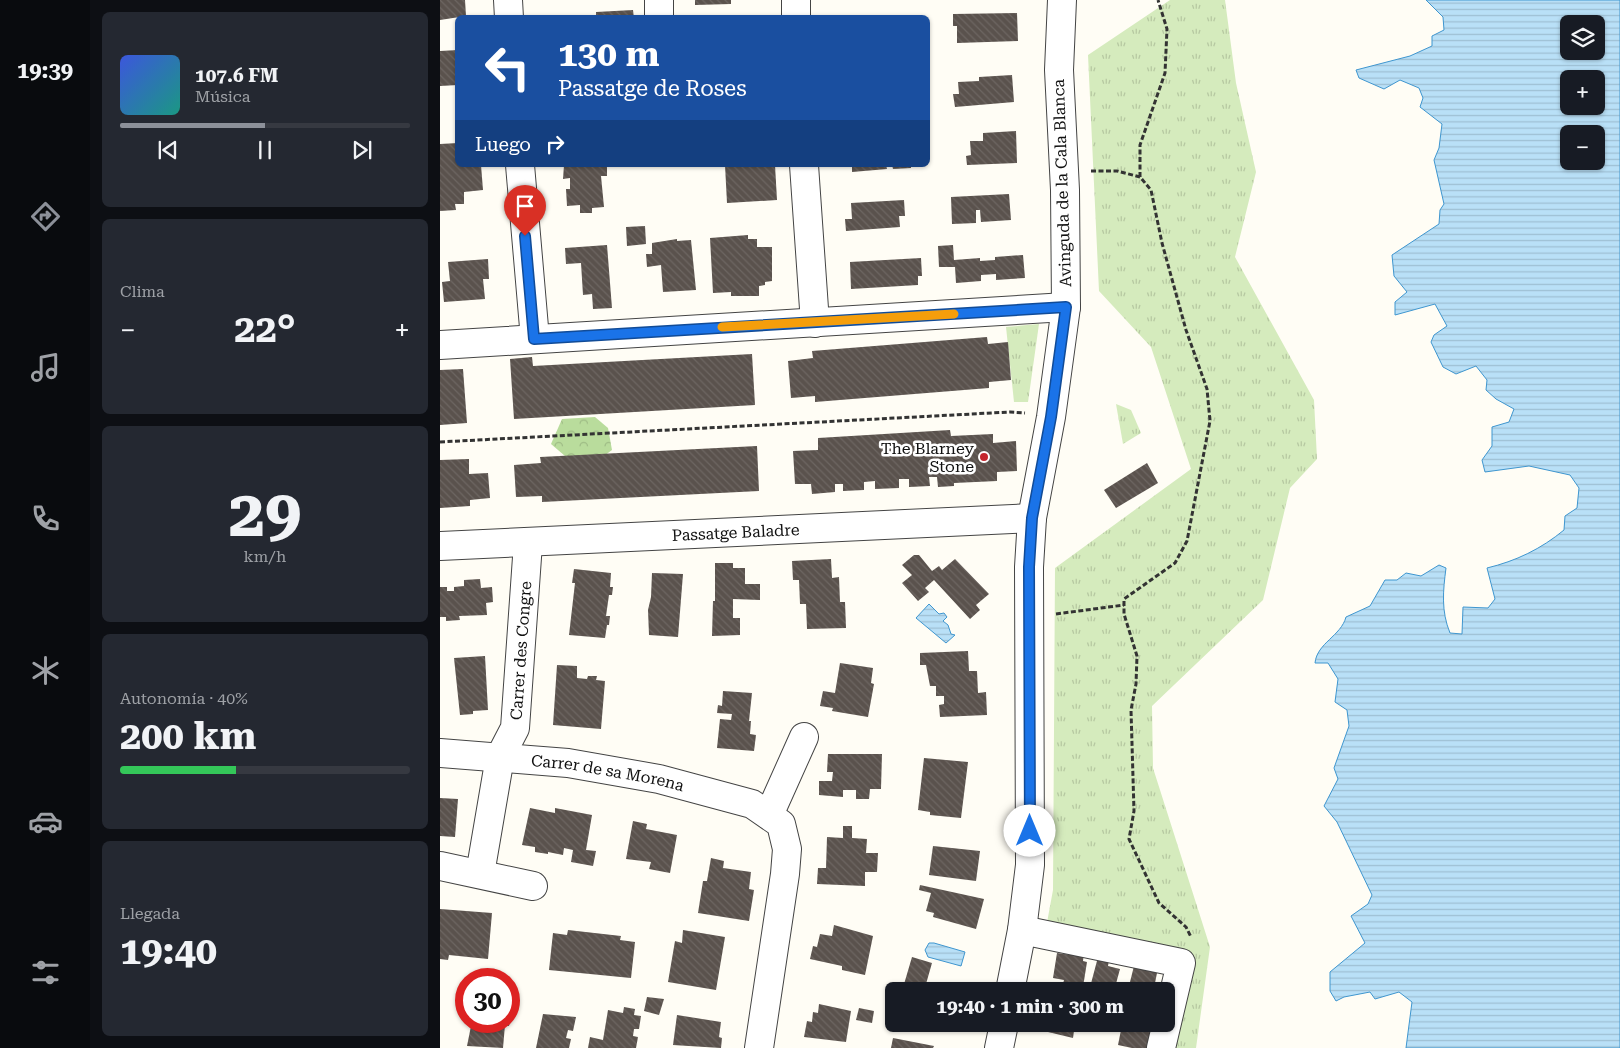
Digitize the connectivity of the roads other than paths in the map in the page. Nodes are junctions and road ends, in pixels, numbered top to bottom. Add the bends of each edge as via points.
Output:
1 (508, 0) edge
2 (659, 0) edge
3 (796, 0) edge
4 (1062, 0) edge
5 (509, 15) edge
6 (659, 15) edge
7 (796, 15) edge
8 (520, 167) edge
9 (804, 167) edge
10 (1066, 307) junction
11 (814, 323) junction
12 (534, 339) junction
13 (440, 345) edge
14 (1032, 518) junction
15 (528, 543) junction
16 (440, 546) edge
17 (804, 737) dead end
18 (440, 753) edge
19 (500, 757) junction
20 (768, 815) junction
21 (440, 866) edge
22 (480, 874) junction
23 (532, 886) dead end
24 (1022, 930) junction
25 (1012, 982) edge
26 (1002, 1032) edge
27 (759, 1048) edge
28 (999, 1048) edge
29 (1161, 1048) edge

1 - 5 street
2 - 6 street
3 - 7 street
4 - 10 street, Avinguda de la Cala Blanca via 1059,70
8 - 12 street
9 - 11 street
10 - 11 street
10 - 14 street, Avinguda de la Cala Blanca via 1051,417
11 - 12 street
12 - 13 street
14 - 15 street, Passatge Baladre
14 - 24 street, Avinguda de la Cala Blanca via 1029,567 1030,865
15 - 16 street, Passatge Baladre
15 - 19 street, Carrer des Congre via 515,728
17 - 20 street
18 - 19 street, Carrer de sa Morena
19 - 20 street, Carrer de sa Morena via 568,763 659,779 752,804
19 - 22 street, Carrer des Congre
20 - 27 street, Carrer de sa Morena via 781,824 787,849
21 - 22 street
22 - 23 street
24 - 25 street, Avinguda de la Cala Blanca
24 - 29 street via 1181,963
26 - 28 street

